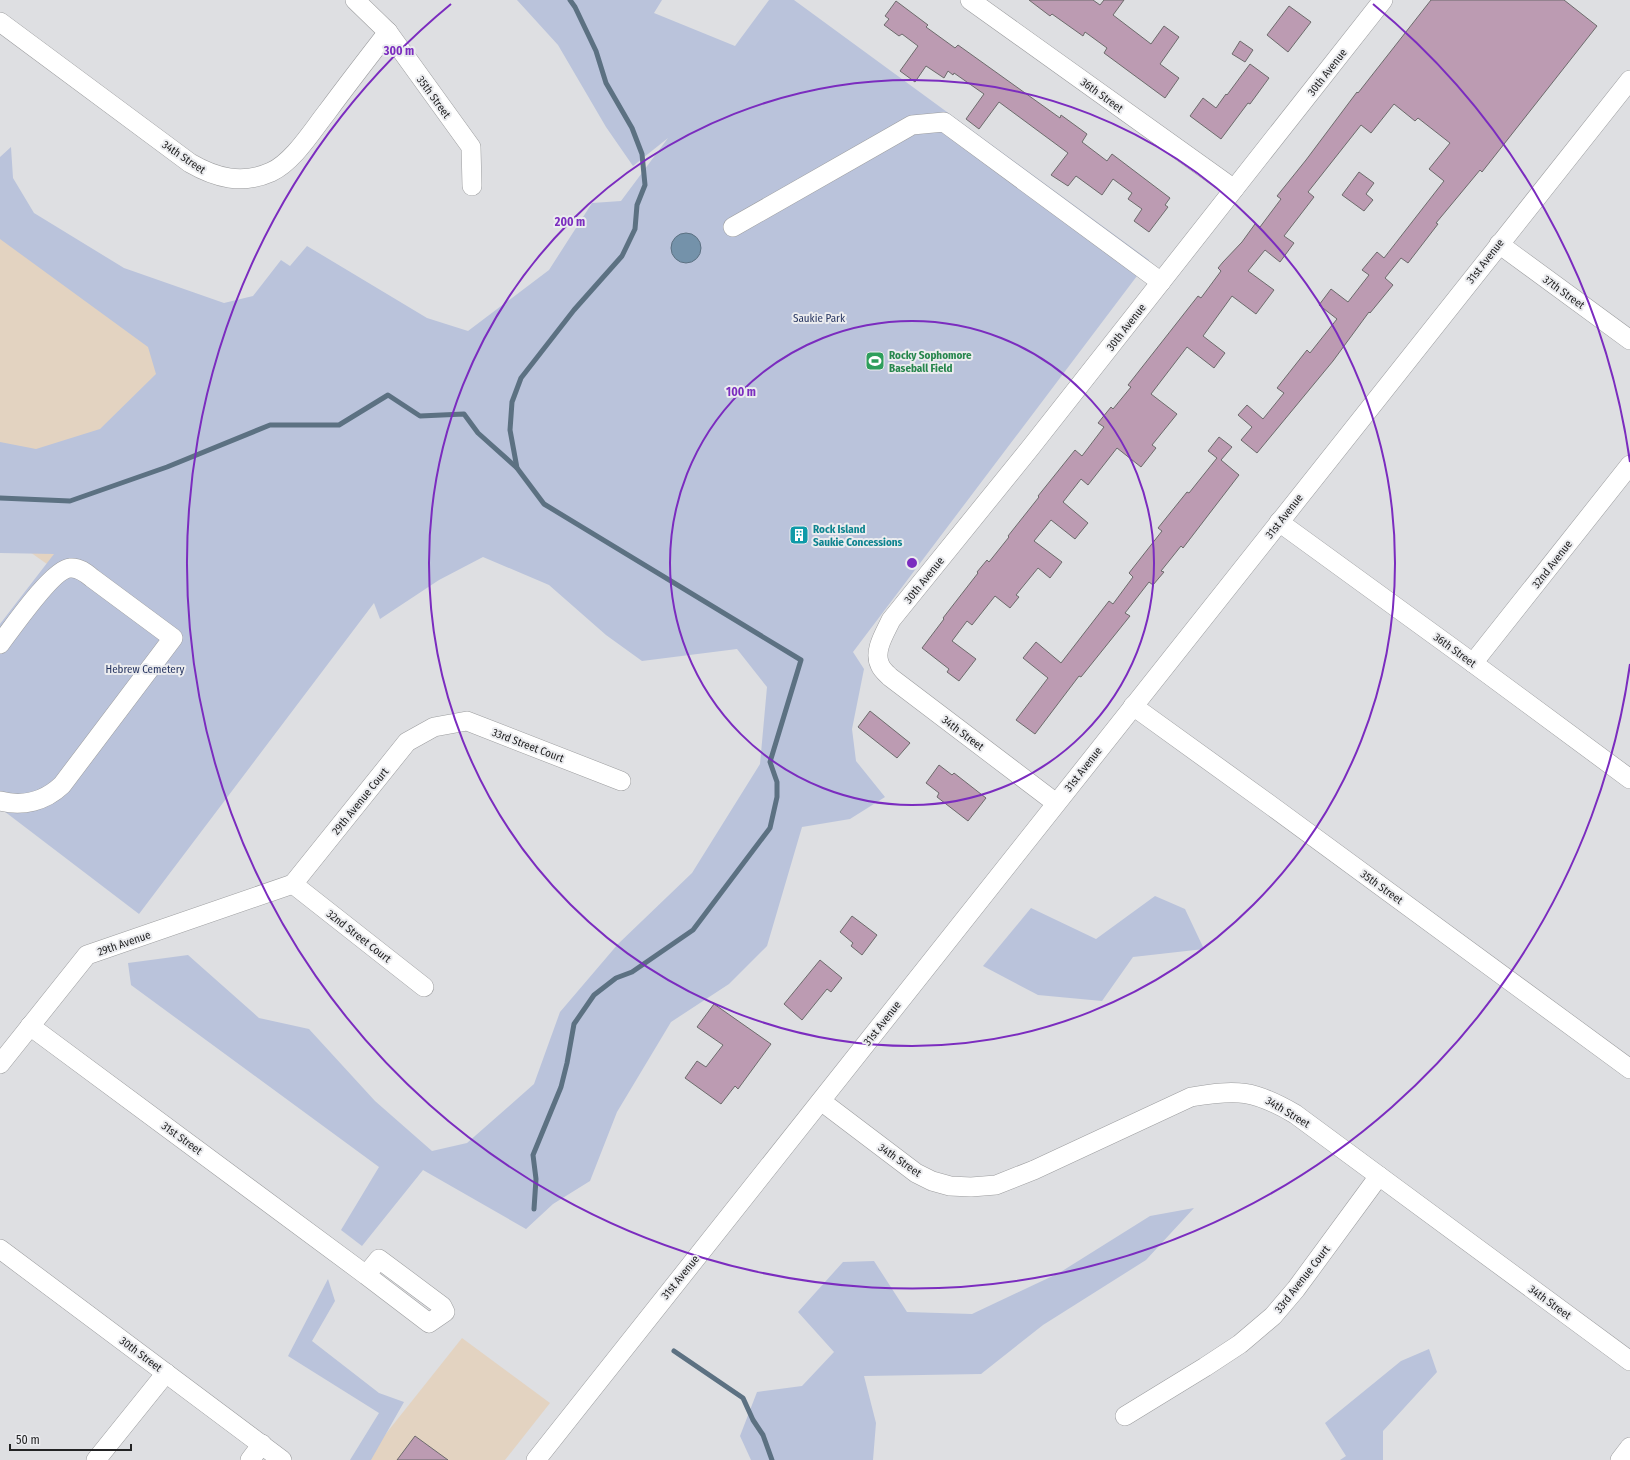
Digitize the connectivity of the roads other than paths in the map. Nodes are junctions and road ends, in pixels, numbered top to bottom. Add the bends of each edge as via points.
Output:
1 (355, 0) edge
2 (970, 0) edge
3 (1383, 0) edge
4 (0, 22) edge
5 (388, 32) junction
6 (1630, 80) edge
7 (472, 186) dead end
8 (1234, 189) junction
9 (733, 227) dead end
10 (1499, 244) junction
11 (1161, 282) junction
12 (1630, 340) edge
13 (1630, 465) edge
14 (1279, 522) junction
15 (0, 644) edge
16 (877, 656) joint
17 (1473, 663) junction
18 (1133, 706) junction
19 (434, 727) joint
20 (1630, 779) edge
21 (621, 781) dead end
22 (0, 801) edge
23 (1056, 803) junction
24 (293, 884) junction
25 (424, 987) dead end
26 (30, 1026) junction
27 (0, 1064) edge
28 (1630, 1069) edge
29 (820, 1101) junction
30 (1379, 1176) junction
31 (0, 1249) edge
32 (366, 1275) dead end
33 (1630, 1361) edge
34 (166, 1373) junction
35 (1125, 1416) dead end
36 (262, 1444) junction
37 (1630, 1447) edge
38 (96, 1460) edge
39 (250, 1460) edge
40 (282, 1460) edge
41 (536, 1460) edge
42 (1620, 1460) edge

1 - 5 street, 35th Street
2 - 8 street, 36th Street
3 - 8 street, 30th Avenue
4 - 5 street, 34th Street via 190,163 220,177 237,179 271,172 282,165 298,149
5 - 7 street, 35th Street via 471,147
6 - 10 street, 31st Avenue
8 - 11 street, 30th Avenue
9 - 11 street via 912,125 944,122
10 - 12 street, 37th Street
10 - 14 street, 31st Avenue
11 - 16 street, 30th Avenue via 891,620
13 - 17 street, 32nd Avenue
14 - 17 street, 36th Street
14 - 18 street, 31st Avenue
15 - 22 street via 51,579 62,570 71,568 80,569 173,638 62,785 45,798 10,804
16 - 23 street, 34th Street via 880,666 890,677
17 - 20 street, 36th Street
18 - 23 street, 31st Avenue
18 - 28 street, 35th Street
19 - 21 street, 33rd Street Court via 467,721
19 - 24 street, 29th Avenue Court via 407,742
23 - 29 street, 31st Avenue
24 - 25 street, 32nd Street Court
24 - 26 street, 29th Avenue via 87,956
26 - 27 street, 29th Avenue
26 - 32 street, 31st Street
29 - 30 street, 34th Street via 916,1173 950,1186 996,1185 1191,1097 1232,1092 1250,1094 1275,1102
29 - 41 street, 31st Avenue
30 - 33 street, 34th Street
30 - 35 street, 33rd Avenue Court via 1296,1290 1273,1316 1240,1344 1206,1367
31 - 34 street, 30th Street
34 - 36 street, 30th Street
34 - 38 street
36 - 39 street
36 - 40 street, 30th Street
37 - 42 street

